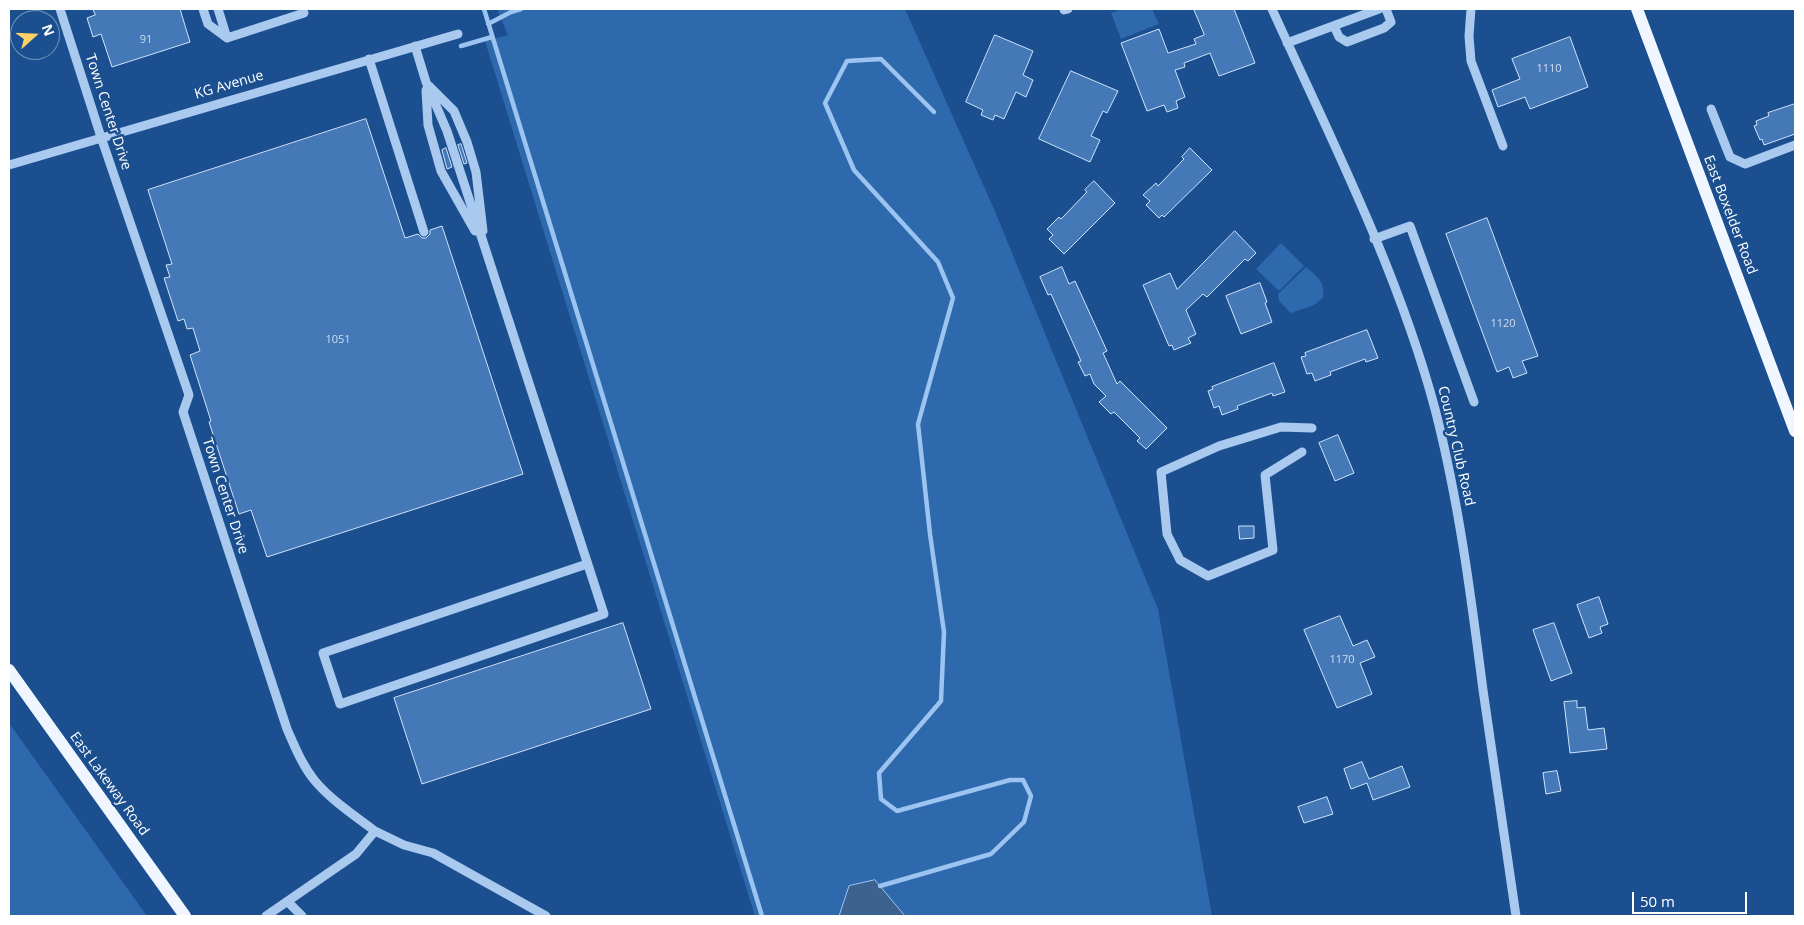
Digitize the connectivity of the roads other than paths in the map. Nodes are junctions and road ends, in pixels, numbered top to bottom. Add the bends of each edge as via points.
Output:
1 (60, 9) edge
2 (203, 9) edge
3 (218, 9) edge
4 (1272, 9) edge
5 (1379, 9) edge
6 (1386, 9) edge
7 (1471, 9) edge
8 (1637, 9) edge
9 (304, 13) dead end
10 (1334, 26) junction
11 (458, 34) dead end
12 (227, 38) junction
13 (1287, 43) junction
14 (415, 46) junction
15 (369, 59) junction
16 (426, 82) junction
17 (1711, 109) dead end
18 (101, 137) junction
19 (1795, 145) edge
20 (1503, 146) dead end
21 (9, 165) edge
22 (424, 232) dead end
23 (1374, 239) junction
24 (486, 249) junction
25 (1474, 402) dead end
26 (1312, 428) dead end
27 (1795, 431) edge
28 (1302, 452) dead end
29 (587, 564) junction
30 (9, 670) edge
31 (375, 831) junction
32 (288, 902) junction
33 (186, 916) edge
34 (266, 916) edge
35 (302, 916) edge
36 (546, 916) edge
37 (1516, 916) edge

1 - 18 street, Town Center Drive
2 - 12 street via 208,24
3 - 12 street
4 - 13 street, Country Club Road
5 - 10 street
6 - 10 street via 1391,22 1384,28 1347,42 1339,37
7 - 20 street via 1471,61
8 - 27 main road, East Boxelder Road
9 - 12 street
10 - 13 street
11 - 14 street, KG Avenue
13 - 23 street, Country Club Road via 1347,171
14 - 15 street, KG Avenue
14 - 16 street
15 - 18 street, KG Avenue
15 - 22 street
16 - 24 street via 447,131
16 - 24 street via 428,124 442,171
16 - 24 street via 454,111 467,142 476,172
17 - 19 street via 1730,157 1745,164
18 - 21 street, KG Avenue
18 - 31 street, Town Center Drive via 188,395 183,412 287,730 315,781
23 - 25 street via 1410,226
23 - 37 street, Country Club Road via 1419,360 1451,479 1468,575
24 - 29 street
26 - 28 street via 1281,427 1219,446 1161,472 1167,534 1180,560 1208,576 1273,550 1265,475
29 - 29 street via 604,614 340,704 323,653
30 - 33 main road, East Lakeway Road
31 - 32 street via 356,854
31 - 36 street, Town Center Drive via 404,845 433,853
32 - 34 street
32 - 35 street

